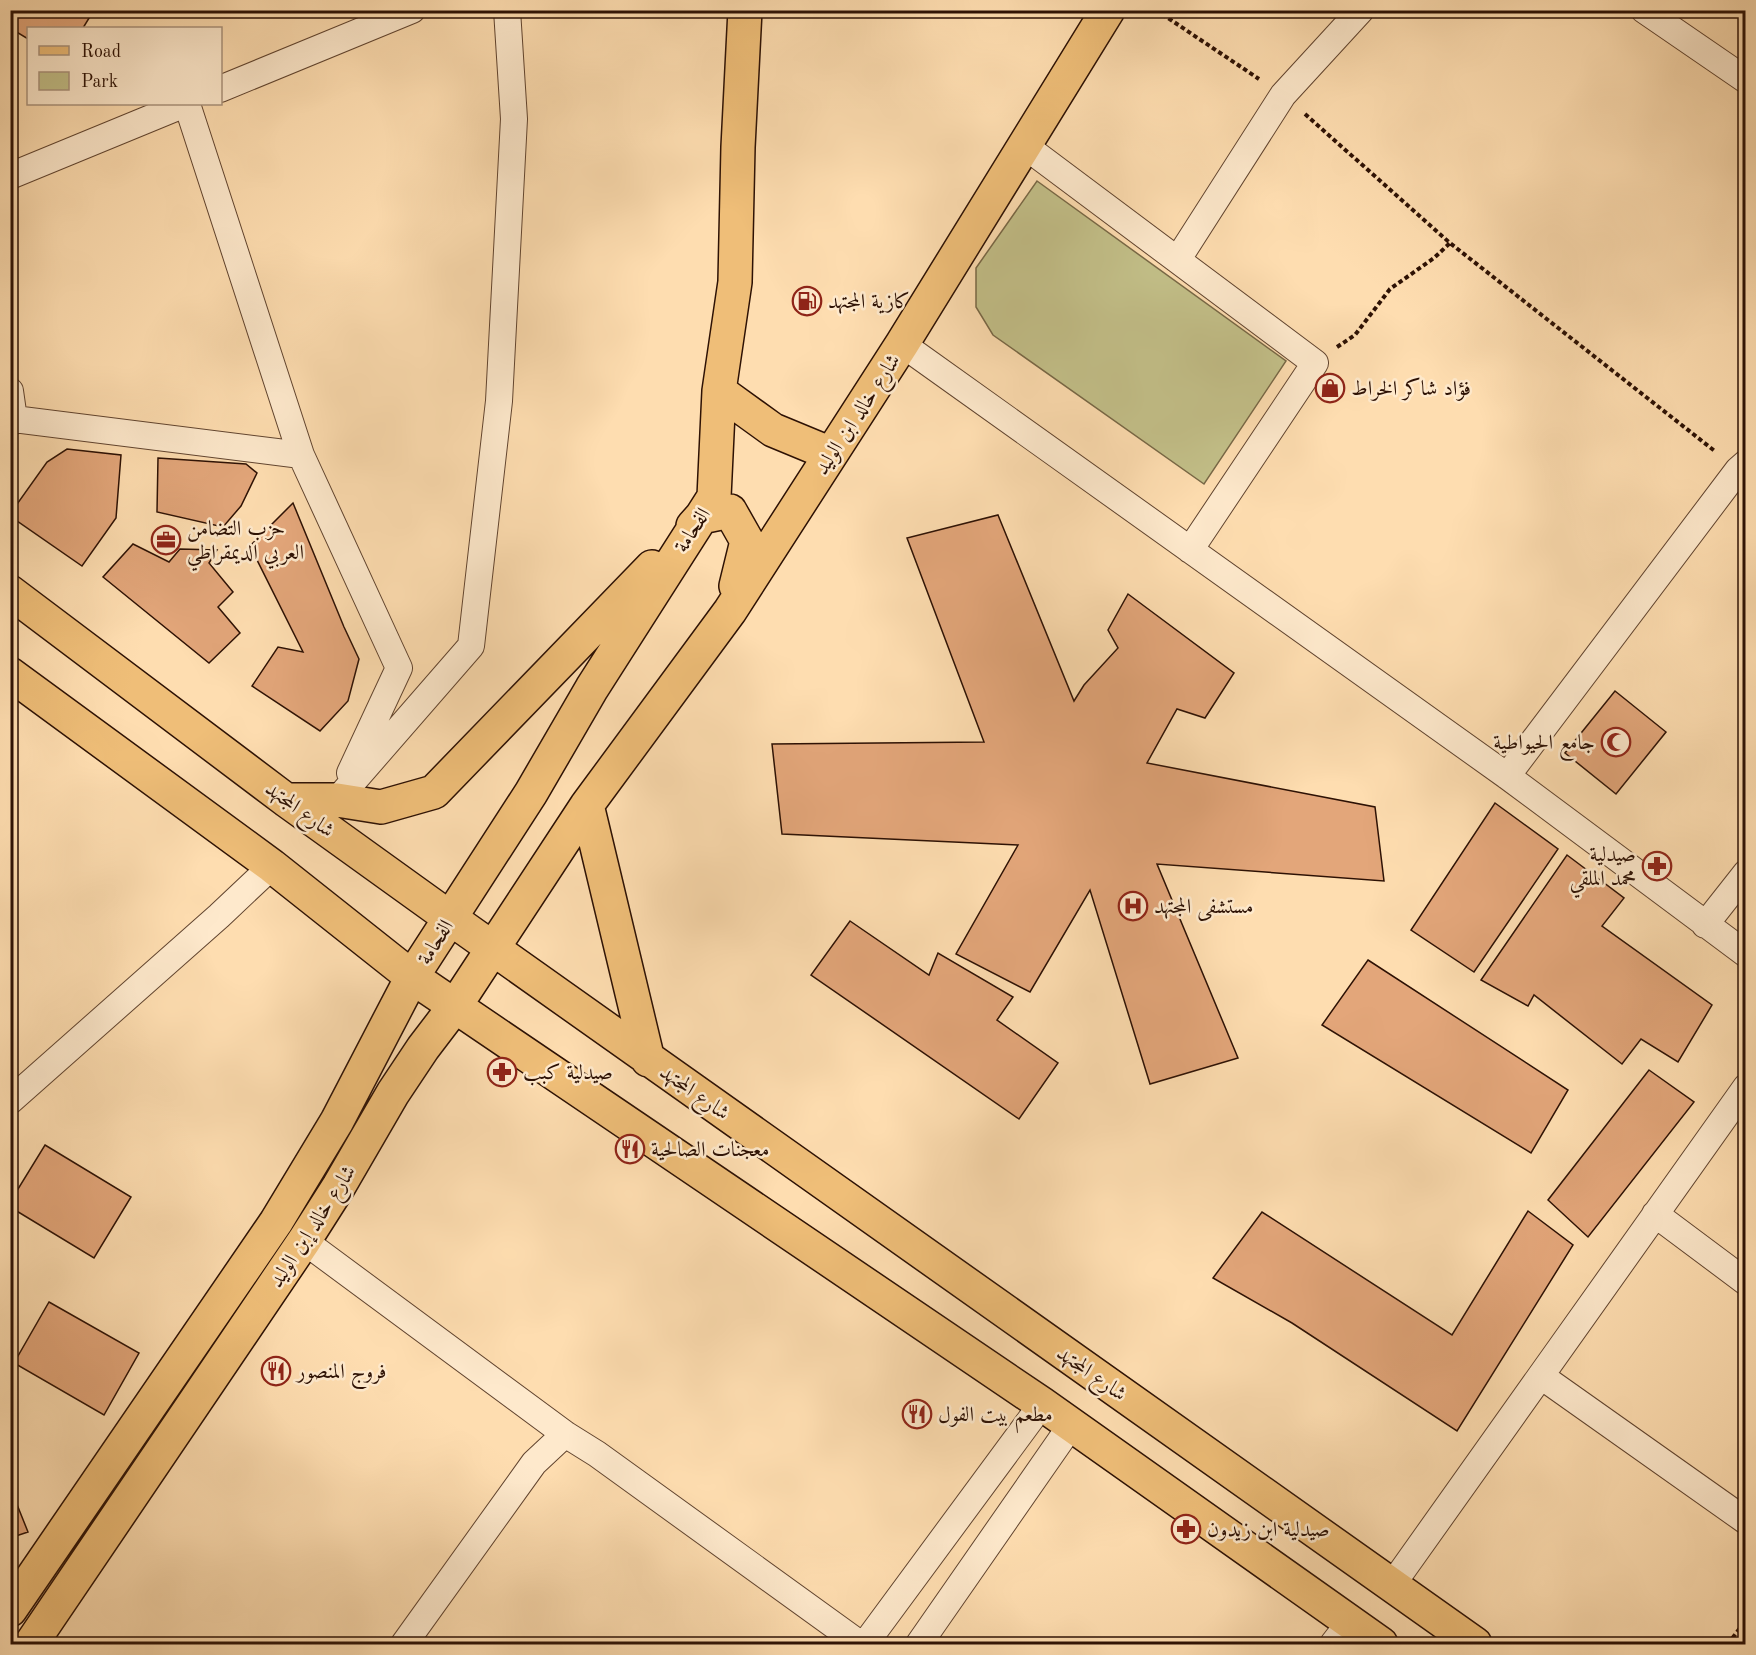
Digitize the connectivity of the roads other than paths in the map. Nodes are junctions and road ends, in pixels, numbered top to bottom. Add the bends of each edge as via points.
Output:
1 (412, 10) edge
2 (507, 10) edge
3 (745, 10) edge
4 (1108, 10) edge
5 (1361, 10) edge
6 (1644, 10) edge
7 (1746, 80) edge
8 (222, 88) edge
9 (184, 105) edge
10 (186, 105) edge
11 (1025, 146) junction
12 (10, 176) edge
13 (1178, 259) junction
14 (902, 344) junction
15 (10, 391) edge
16 (719, 391) junction
17 (12, 421) edge
18 (831, 454) junction
19 (302, 455) junction
20 (1742, 466) edge
21 (701, 517) junction
22 (1190, 550) junction
23 (10, 592) edge
24 (730, 611) junction
25 (10, 674) edge
26 (1507, 776) junction
27 (286, 800) junction
28 (337, 800) junction
29 (587, 805) junction
30 (272, 866) junction
31 (1746, 873) edge
32 (450, 918) junction
33 (1705, 925) junction
34 (492, 949) junction
35 (1746, 954) edge
36 (412, 977) junction
37 (455, 1006) junction
38 (648, 1060) junction
39 (1746, 1087) edge
40 (10, 1101) edge
41 (1656, 1214) junction
42 (304, 1241) junction
43 (1746, 1282) edge
44 (1540, 1376) junction
45 (1042, 1404) junction
46 (1071, 1424) junction
47 (565, 1434) junction
48 (1746, 1521) edge
49 (1392, 1585) junction
50 (10, 1610) edge
51 (1341, 1633) edge
52 (31, 1644) edge
53 (404, 1644) edge
54 (860, 1644) edge
55 (865, 1644) edge
56 (919, 1644) edge
57 (1381, 1644) edge
58 (1475, 1644) edge

1 - 8 street
2 - 28 street via 514,119 500,377 471,646
3 - 16 main road, الفحامة via 735,282
4 - 11 main road, شارع خالد ابن الوليد
5 - 13 street via 1283,95
6 - 7 street
9 - 12 street
10 - 19 street
11 - 13 street
11 - 14 main road, شارع خالد ابن الوليد
13 - 22 street via 1315,363
14 - 18 main road, شارع خالد ابن الوليد
14 - 22 street
15 - 17 street
16 - 18 main road via 773,430
16 - 21 main road, الفحامة via 714,497
17 - 19 street
18 - 24 main road, شارع خالد ابن الوليد
19 - 28 street via 399,668
20 - 26 street
21 - 24 main road via 730,511 747,542
21 - 28 main road via 434,792 381,807
21 - 32 main road, الفحامة
22 - 26 street
23 - 27 main road, شارع المجتهد
24 - 29 main road, شارع خالد ابن الوليد
25 - 30 main road
26 - 33 street
27 - 28 main road
27 - 32 main road, شارع المجتهد
29 - 34 main road, شارع خالد إبن الوليد
29 - 38 main road
30 - 36 main road
30 - 40 street
31 - 33 street
32 - 34 main road, شارع المجتهد
32 - 36 main road, الفحامة
33 - 35 street
34 - 37 main road, شارع خالد إبن الوليد
34 - 38 main road, شارع المجتهد
36 - 37 main road
36 - 50 main road, شارع خالد إبن الوليد via 342,1112 276,1222
37 - 42 main road, شارع خالد إبن الوليد via 393,1093
37 - 45 main road
38 - 49 main road, شارع المجتهد
39 - 41 street
41 - 43 street
41 - 44 street
42 - 47 street
42 - 52 main road, شارع خالد إبن الوليد
44 - 48 street
44 - 49 street
45 - 46 main road
45 - 55 street
46 - 51 main road
46 - 56 street
47 - 53 street via 534,1463
47 - 54 street
49 - 58 main road, شارع المجتهد
51 - 57 main road

